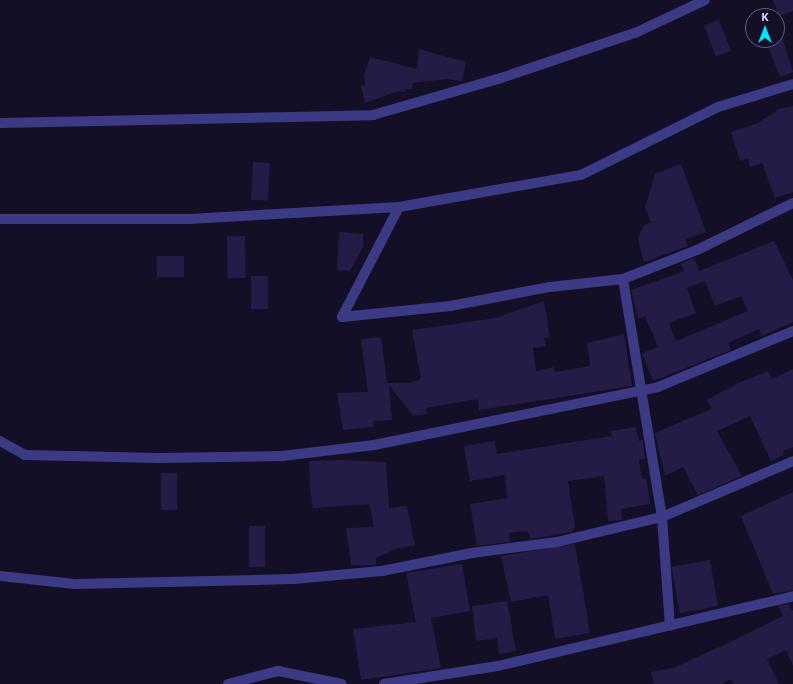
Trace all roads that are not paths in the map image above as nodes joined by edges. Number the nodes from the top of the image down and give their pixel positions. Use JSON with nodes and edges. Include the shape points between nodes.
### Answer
{"nodes":[{"id":1,"x":705,"y":0,"type":"edge"},
{"id":2,"x":793,"y":84,"type":"edge"},
{"id":3,"x":0,"y":123,"type":"edge"},
{"id":4,"x":793,"y":203,"type":"edge"},
{"id":5,"x":399,"y":207,"type":"junction"},
{"id":6,"x":0,"y":219,"type":"edge"},
{"id":7,"x":623,"y":279,"type":"junction"},
{"id":8,"x":793,"y":330,"type":"edge"},
{"id":9,"x":640,"y":389,"type":"junction"},
{"id":10,"x":0,"y":441,"type":"edge"},
{"id":11,"x":793,"y":461,"type":"edge"},
{"id":12,"x":662,"y":517,"type":"junction"},
{"id":13,"x":0,"y":576,"type":"edge"},
{"id":14,"x":793,"y":596,"type":"edge"},
{"id":15,"x":670,"y":626,"type":"junction"},
{"id":16,"x":228,"y":684,"type":"edge"},
{"id":17,"x":342,"y":684,"type":"edge"},
{"id":18,"x":384,"y":684,"type":"edge"}],
"edges":[{"from":1,"to":3,"type":"street","via":[[635,33],[501,78],[373,115]]},
{"from":2,"to":5,"type":"street","via":[[718,107],[580,174]]},
{"from":4,"to":7,"type":"street","via":[[696,250]]},
{"from":5,"to":6,"type":"street","via":[[189,219]]},
{"from":5,"to":7,"type":"street","via":[[342,317],[450,306],[550,287]]},
{"from":7,"to":9,"type":"street"},
{"from":8,"to":9,"type":"street","via":[[658,387]]},
{"from":9,"to":10,"type":"street","via":[[374,445],[282,456],[25,455]]},
{"from":9,"to":12,"type":"street"},
{"from":11,"to":12,"type":"street"},
{"from":12,"to":13,"type":"street","via":[[557,542],[472,553],[382,571],[293,579],[75,584]]},
{"from":12,"to":15,"type":"street"},
{"from":14,"to":15,"type":"street"},
{"from":15,"to":18,"type":"street","via":[[498,666]]},
{"from":16,"to":17,"type":"street","via":[[278,671]]}]}
